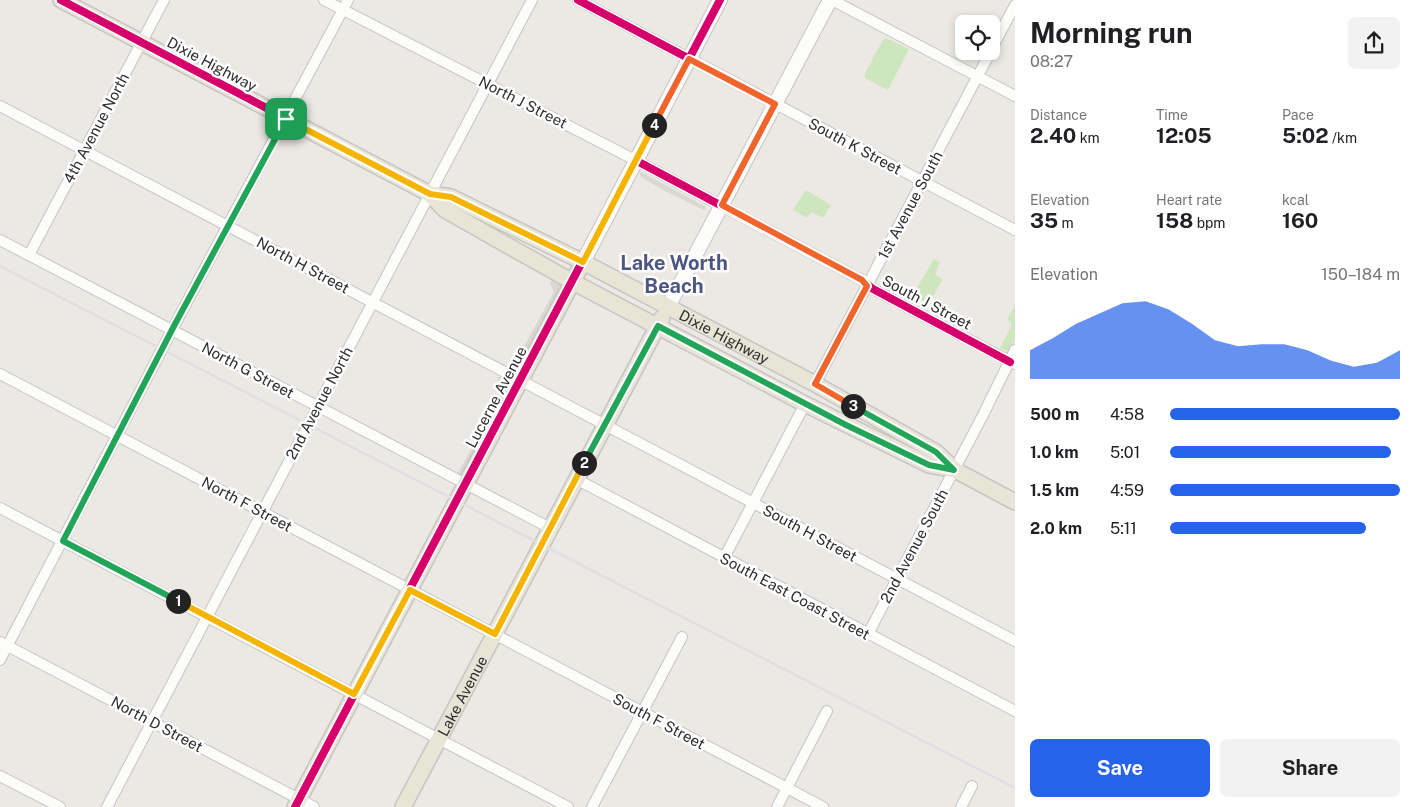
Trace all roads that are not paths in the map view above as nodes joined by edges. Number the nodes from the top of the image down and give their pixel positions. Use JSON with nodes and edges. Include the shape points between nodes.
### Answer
{"nodes":[{"id":1,"x":61,"y":0,"type":"edge"},
{"id":2,"x":164,"y":0,"type":"edge"},
{"id":3,"x":324,"y":0,"type":"edge"},
{"id":4,"x":348,"y":0,"type":"edge"},
{"id":5,"x":532,"y":0,"type":"edge"},
{"id":6,"x":578,"y":0,"type":"edge"},
{"id":7,"x":720,"y":0,"type":"edge"},
{"id":8,"x":831,"y":0,"type":"edge"},
{"id":9,"x":1015,"y":5,"type":"edge"},
{"id":10,"x":342,"y":10,"type":"junction"},
{"id":11,"x":1000,"y":34,"type":"edge"},
{"id":12,"x":142,"y":42,"type":"junction"},
{"id":13,"x":689,"y":59,"type":"junction"},
{"id":14,"x":986,"y":60,"type":"edge"},
{"id":15,"x":977,"y":76,"type":"junction"},
{"id":16,"x":488,"y":84,"type":"junction"},
{"id":17,"x":1015,"y":96,"type":"edge"},
{"id":18,"x":775,"y":104,"type":"junction"},
{"id":19,"x":0,"y":106,"type":"edge"},
{"id":20,"x":286,"y":119,"type":"junction"},
{"id":21,"x":84,"y":150,"type":"junction"},
{"id":22,"x":635,"y":160,"type":"junction"},
{"id":23,"x":922,"y":181,"type":"junction"},
{"id":24,"x":430,"y":194,"type":"junction"},
{"id":25,"x":722,"y":205,"type":"junction"},
{"id":26,"x":228,"y":226,"type":"junction"},
{"id":27,"x":1015,"y":230,"type":"edge"},
{"id":28,"x":0,"y":240,"type":"edge"},
{"id":29,"x":29,"y":255,"type":"junction"},
{"id":30,"x":583,"y":262,"type":"junction"},
{"id":31,"x":573,"y":282,"type":"junction"},
{"id":32,"x":867,"y":286,"type":"junction"},
{"id":33,"x":373,"y":302,"type":"junction"},
{"id":34,"x":668,"y":307,"type":"junction"},
{"id":35,"x":658,"y":326,"type":"junction"},
{"id":36,"x":172,"y":330,"type":"junction"},
{"id":37,"x":1015,"y":350,"type":"edge"},
{"id":38,"x":1012,"y":363,"type":"edge"},
{"id":39,"x":0,"y":374,"type":"edge"},
{"id":40,"x":520,"y":380,"type":"junction"},
{"id":41,"x":815,"y":384,"type":"junction"},
{"id":42,"x":805,"y":404,"type":"junction"},
{"id":43,"x":317,"y":406,"type":"junction"},
{"id":44,"x":605,"y":425,"type":"junction"},
{"id":45,"x":117,"y":436,"type":"junction"},
{"id":46,"x":954,"y":470,"type":"junction"},
{"id":47,"x":576,"y":479,"type":"junction"},
{"id":48,"x":465,"y":485,"type":"junction"},
{"id":49,"x":753,"y":502,"type":"junction"},
{"id":50,"x":1015,"y":502,"type":"edge"},
{"id":51,"x":0,"y":508,"type":"edge"},
{"id":52,"x":262,"y":512,"type":"junction"},
{"id":53,"x":550,"y":528,"type":"junction"},
{"id":54,"x":63,"y":541,"type":"junction"},
{"id":55,"x":724,"y":558,"type":"junction"},
{"id":56,"x":897,"y":578,"type":"junction"},
{"id":57,"x":410,"y":590,"type":"junction"},
{"id":58,"x":207,"y":617,"type":"junction"},
{"id":59,"x":495,"y":634,"type":"junction"},
{"id":60,"x":868,"y":634,"type":"junction"},
{"id":61,"x":682,"y":637,"type":"dead end"},
{"id":62,"x":1015,"y":640,"type":"edge"},
{"id":63,"x":4,"y":644,"type":"edge"},
{"id":64,"x":0,"y":660,"type":"edge"},
{"id":65,"x":354,"y":694,"type":"junction"},
{"id":66,"x":1013,"y":706,"type":"edge"},
{"id":67,"x":827,"y":711,"type":"dead end"},
{"id":68,"x":642,"y":712,"type":"junction"},
{"id":69,"x":152,"y":722,"type":"junction"},
{"id":70,"x":440,"y":739,"type":"junction"},
{"id":71,"x":0,"y":776,"type":"edge"},
{"id":72,"x":972,"y":786,"type":"dead end"},
{"id":73,"x":786,"y":788,"type":"junction"},
{"id":74,"x":297,"y":803,"type":"edge"},
{"id":75,"x":60,"y":807,"type":"edge"},
{"id":76,"x":107,"y":807,"type":"edge"},
{"id":77,"x":314,"y":807,"type":"edge"},
{"id":78,"x":404,"y":807,"type":"edge"},
{"id":79,"x":568,"y":807,"type":"edge"},
{"id":80,"x":592,"y":807,"type":"edge"},
{"id":81,"x":776,"y":807,"type":"edge"},
{"id":82,"x":823,"y":807,"type":"edge"},
{"id":83,"x":961,"y":807,"type":"edge"}],
"edges":[{"from":1,"to":12,"type":"main road","name":"Dixie Highway"},
{"from":2,"to":12,"type":"street","name":"4th Avenue North"},
{"from":3,"to":10,"type":"street","name":"North J Street"},
{"from":4,"to":10,"type":"street"},
{"from":5,"to":16,"type":"street","name":"2nd Avenue North"},
{"from":6,"to":13,"type":"street","name":"South K Street"},
{"from":7,"to":13,"type":"main road","name":"Lucerne Avenue"},
{"from":8,"to":15,"type":"street"},
{"from":8,"to":18,"type":"main road","name":"Lake Avenue"},
{"from":9,"to":11,"type":"street","name":"1st Avenue South"},
{"from":10,"to":16,"type":"street","name":"North J Street"},
{"from":10,"to":20,"type":"street"},
{"from":12,"to":20,"type":"main road","name":"Dixie Highway"},
{"from":12,"to":21,"type":"street","name":"4th Avenue North"},
{"from":13,"to":18,"type":"street","name":"South K Street"},
{"from":13,"to":22,"type":"main road","name":"Lucerne Avenue"},
{"from":14,"to":15,"type":"street","name":"1st Avenue South"},
{"from":15,"to":17,"type":"street"},
{"from":15,"to":23,"type":"street","name":"1st Avenue South"},
{"from":16,"to":22,"type":"street","name":"North J Street"},
{"from":16,"to":24,"type":"street","name":"2nd Avenue North"},
{"from":18,"to":23,"type":"street","name":"South K Street"},
{"from":18,"to":25,"type":"main road","name":"Lake Avenue"},
{"from":19,"to":21,"type":"street","name":"North H Street"},
{"from":20,"to":24,"type":"main road","name":"Dixie Highway"},
{"from":20,"to":26,"type":"street"},
{"from":21,"to":26,"type":"street","name":"North H Street"},
{"from":21,"to":29,"type":"street","name":"4th Avenue North"},
{"from":22,"to":25,"type":"street","name":"North J Street"},
{"from":22,"to":30,"type":"main road","name":"Lucerne Avenue"},
{"from":23,"to":27,"type":"street","name":"South K Street"},
{"from":23,"to":32,"type":"street","name":"1st Avenue South"},
{"from":24,"to":30,"type":"main road","name":"Dixie Highway","via":[[451,197]]},
{"from":24,"to":31,"type":"main road","name":"Dixie Highway","via":[[445,210]]},
{"from":24,"to":33,"type":"street","name":"2nd Avenue North"},
{"from":25,"to":32,"type":"street","name":"South J Street","via":[[862,280]]},
{"from":25,"to":34,"type":"main road","name":"Lake Avenue"},
{"from":26,"to":33,"type":"street","name":"North H Street"},
{"from":26,"to":36,"type":"street"},
{"from":28,"to":29,"type":"street","name":"North G Street"},
{"from":29,"to":36,"type":"street","name":"North G Street"},
{"from":30,"to":31,"type":"main road","name":"Lucerne Avenue"},
{"from":30,"to":34,"type":"main road","name":"Dixie Highway"},
{"from":31,"to":35,"type":"main road","name":"Dixie Highway"},
{"from":31,"to":40,"type":"main road","name":"Lucerne Avenue"},
{"from":32,"to":38,"type":"street","name":"South J Street"},
{"from":32,"to":41,"type":"street","name":"1st Avenue South"},
{"from":33,"to":40,"type":"street","name":"North H Street"},
{"from":33,"to":43,"type":"street","name":"2nd Avenue North"},
{"from":34,"to":35,"type":"main road","name":"Lake Avenue"},
{"from":34,"to":41,"type":"main road","name":"Dixie Highway"},
{"from":35,"to":42,"type":"main road","name":"Dixie Highway"},
{"from":35,"to":44,"type":"main road","name":"Lake Avenue"},
{"from":36,"to":43,"type":"street","name":"North G Street"},
{"from":36,"to":45,"type":"street"},
{"from":37,"to":38,"type":"street","name":"2nd Avenue South"},
{"from":38,"to":46,"type":"street","name":"2nd Avenue South"},
{"from":39,"to":45,"type":"street","name":"North F Street"},
{"from":40,"to":44,"type":"street","name":"North H Street"},
{"from":40,"to":48,"type":"main road","name":"Lucerne Avenue"},
{"from":41,"to":46,"type":"main road","name":"Dixie Highway","via":[[936,452]]},
{"from":42,"to":46,"type":"main road","name":"Dixie Highway","via":[[929,465]]},
{"from":42,"to":49,"type":"street"},
{"from":43,"to":48,"type":"street","name":"North G Street"},
{"from":43,"to":52,"type":"street","name":"2nd Avenue North"},
{"from":44,"to":47,"type":"main road","name":"Lake Avenue"},
{"from":44,"to":49,"type":"street","name":"South H Street"},
{"from":45,"to":52,"type":"street","name":"North F Street"},
{"from":45,"to":54,"type":"street"},
{"from":46,"to":50,"type":"main road","name":"Dixie Highway"},
{"from":46,"to":56,"type":"street","name":"2nd Avenue South"},
{"from":47,"to":53,"type":"main road","name":"Lake Avenue"},
{"from":47,"to":55,"type":"street","name":"South East Coast Street"},
{"from":48,"to":53,"type":"street","name":"North G Street"},
{"from":48,"to":57,"type":"main road","name":"Lucerne Avenue"},
{"from":49,"to":55,"type":"street"},
{"from":49,"to":56,"type":"street","name":"South H Street"},
{"from":51,"to":54,"type":"street"},
{"from":52,"to":57,"type":"street","name":"North F Street"},
{"from":52,"to":58,"type":"street","name":"2nd Avenue North"},
{"from":53,"to":59,"type":"main road","name":"Lake Avenue"},
{"from":54,"to":58,"type":"street"},
{"from":54,"to":63,"type":"street"},
{"from":55,"to":60,"type":"street","name":"South East Coast Street"},
{"from":56,"to":60,"type":"street","name":"2nd Avenue South"},
{"from":56,"to":62,"type":"street","name":"South H Street"},
{"from":57,"to":59,"type":"street","name":"North F Street"},
{"from":57,"to":65,"type":"main road","name":"Lucerne Avenue"},
{"from":58,"to":65,"type":"street"},
{"from":58,"to":69,"type":"street","name":"2nd Avenue North"},
{"from":59,"to":68,"type":"street","name":"South F Street"},
{"from":59,"to":70,"type":"main road","name":"Lake Avenue"},
{"from":60,"to":66,"type":"street","name":"South East Coast Street"},
{"from":61,"to":68,"type":"street"},
{"from":63,"to":64,"type":"street"},
{"from":63,"to":69,"type":"street","name":"North D Street"},
{"from":65,"to":70,"type":"street"},
{"from":65,"to":74,"type":"main road","name":"Lucerne Avenue"},
{"from":67,"to":73,"type":"street"},
{"from":68,"to":73,"type":"street","name":"South F Street"},
{"from":68,"to":80,"type":"street"},
{"from":69,"to":74,"type":"street","name":"North D Street"},
{"from":69,"to":76,"type":"street","name":"2nd Avenue North"},
{"from":70,"to":78,"type":"main road","name":"Lake Avenue"},
{"from":70,"to":79,"type":"street"},
{"from":71,"to":75,"type":"street"},
{"from":72,"to":83,"type":"street"},
{"from":73,"to":81,"type":"street"},
{"from":73,"to":82,"type":"street","name":"South F Street"},
{"from":74,"to":77,"type":"street","name":"North D Street"}]}
